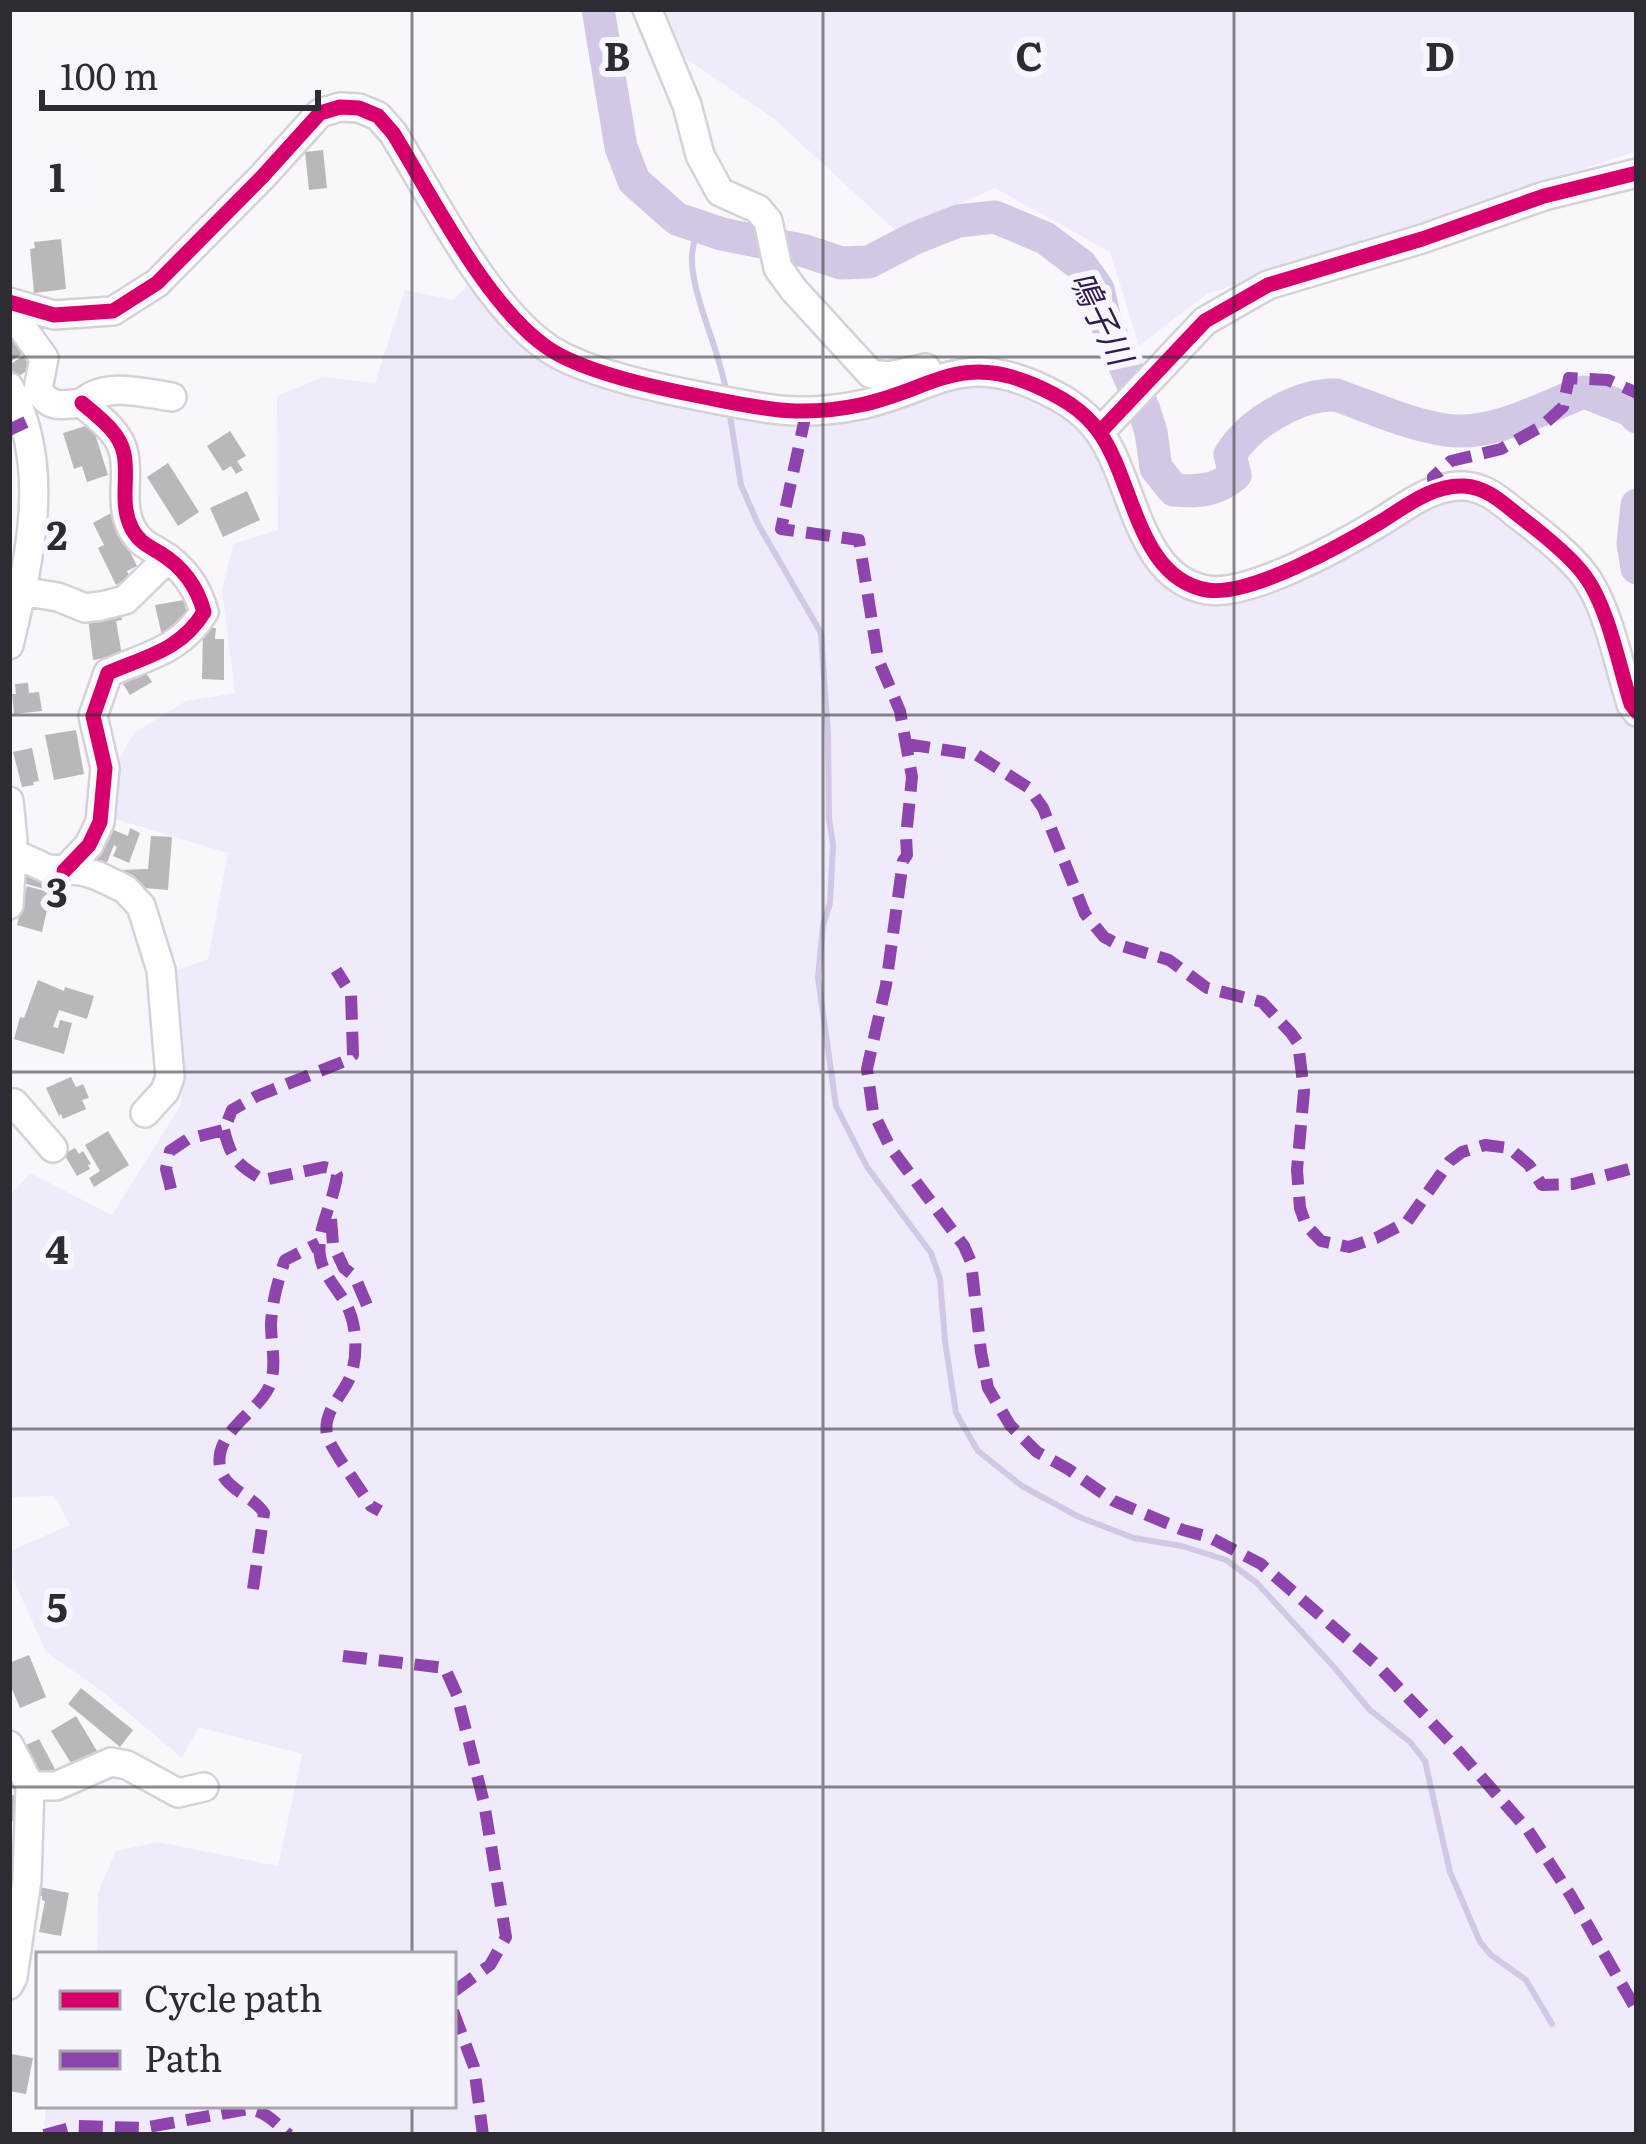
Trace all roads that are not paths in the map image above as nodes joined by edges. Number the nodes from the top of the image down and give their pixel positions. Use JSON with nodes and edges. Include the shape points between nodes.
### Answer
{"nodes":[{"id":1,"x":647,"y":9,"type":"edge"},
{"id":2,"x":1637,"y":173,"type":"edge"},
{"id":3,"x":9,"y":303,"type":"edge"},
{"id":4,"x":956,"y":372,"type":"junction"},
{"id":5,"x":9,"y":387,"type":"edge"},
{"id":6,"x":172,"y":397,"type":"dead end"},
{"id":7,"x":82,"y":403,"type":"junction"},
{"id":8,"x":1100,"y":432,"type":"junction"},
{"id":9,"x":168,"y":559,"type":"junction"},
{"id":10,"x":21,"y":591,"type":"junction"},
{"id":11,"x":9,"y":645,"type":"edge"},
{"id":12,"x":1637,"y":712,"type":"edge"},
{"id":13,"x":9,"y":801,"type":"edge"},
{"id":14,"x":13,"y":853,"type":"junction"},
{"id":15,"x":64,"y":872,"type":"junction"},
{"id":16,"x":9,"y":904,"type":"edge"},
{"id":17,"x":9,"y":1109,"type":"edge"},
{"id":18,"x":145,"y":1114,"type":"dead end"},
{"id":19,"x":53,"y":1148,"type":"dead end"},
{"id":20,"x":9,"y":1745,"type":"edge"},
{"id":21,"x":30,"y":1786,"type":"junction"},
{"id":22,"x":204,"y":1787,"type":"dead end"},
{"id":23,"x":9,"y":1985,"type":"edge"}],
"edges":[{"from":1,"to":4,"type":"street","via":[[700,155],[720,192],[767,221],[778,268],[794,290],[871,374],[947,364]]},
{"from":2,"to":8,"type":"street","via":[[1268,285],[1205,321]]},
{"from":3,"to":4,"type":"street","via":[[54,315],[113,311],[158,283],[320,112],[359,108],[393,133],[511,316],[547,348],[593,369],[795,413],[872,403]]},
{"from":3,"to":7,"type":"street","via":[[44,358],[43,399]]},
{"from":4,"to":8,"type":"street","via":[[1030,383],[1069,401]]},
{"from":5,"to":10,"type":"street","via":[[30,438],[34,476]]},
{"from":6,"to":7,"type":"street","via":[[114,390]]},
{"from":7,"to":9,"type":"street","via":[[124,452],[130,525],[143,545]]},
{"from":8,"to":12,"type":"street","via":[[1147,543],[1166,567],[1208,590],[1240,590],[1273,577],[1441,488],[1490,493],[1584,574]]},
{"from":9,"to":10,"type":"street","via":[[125,600],[101,606]]},
{"from":9,"to":15,"type":"street","via":[[199,593],[204,612],[171,646],[108,674],[93,716],[105,768],[100,822]]},
{"from":10,"to":11,"type":"street"},
{"from":13,"to":14,"type":"street"},
{"from":14,"to":15,"type":"street"},
{"from":14,"to":16,"type":"street"},
{"from":15,"to":18,"type":"street","via":[[125,889],[148,924],[170,1076]]},
{"from":17,"to":19,"type":"street","via":[[14,1103]]},
{"from":20,"to":21,"type":"street"},
{"from":21,"to":22,"type":"street","via":[[56,1786],[111,1762],[178,1793]]},
{"from":21,"to":23,"type":"street","via":[[28,1880]]}]}
